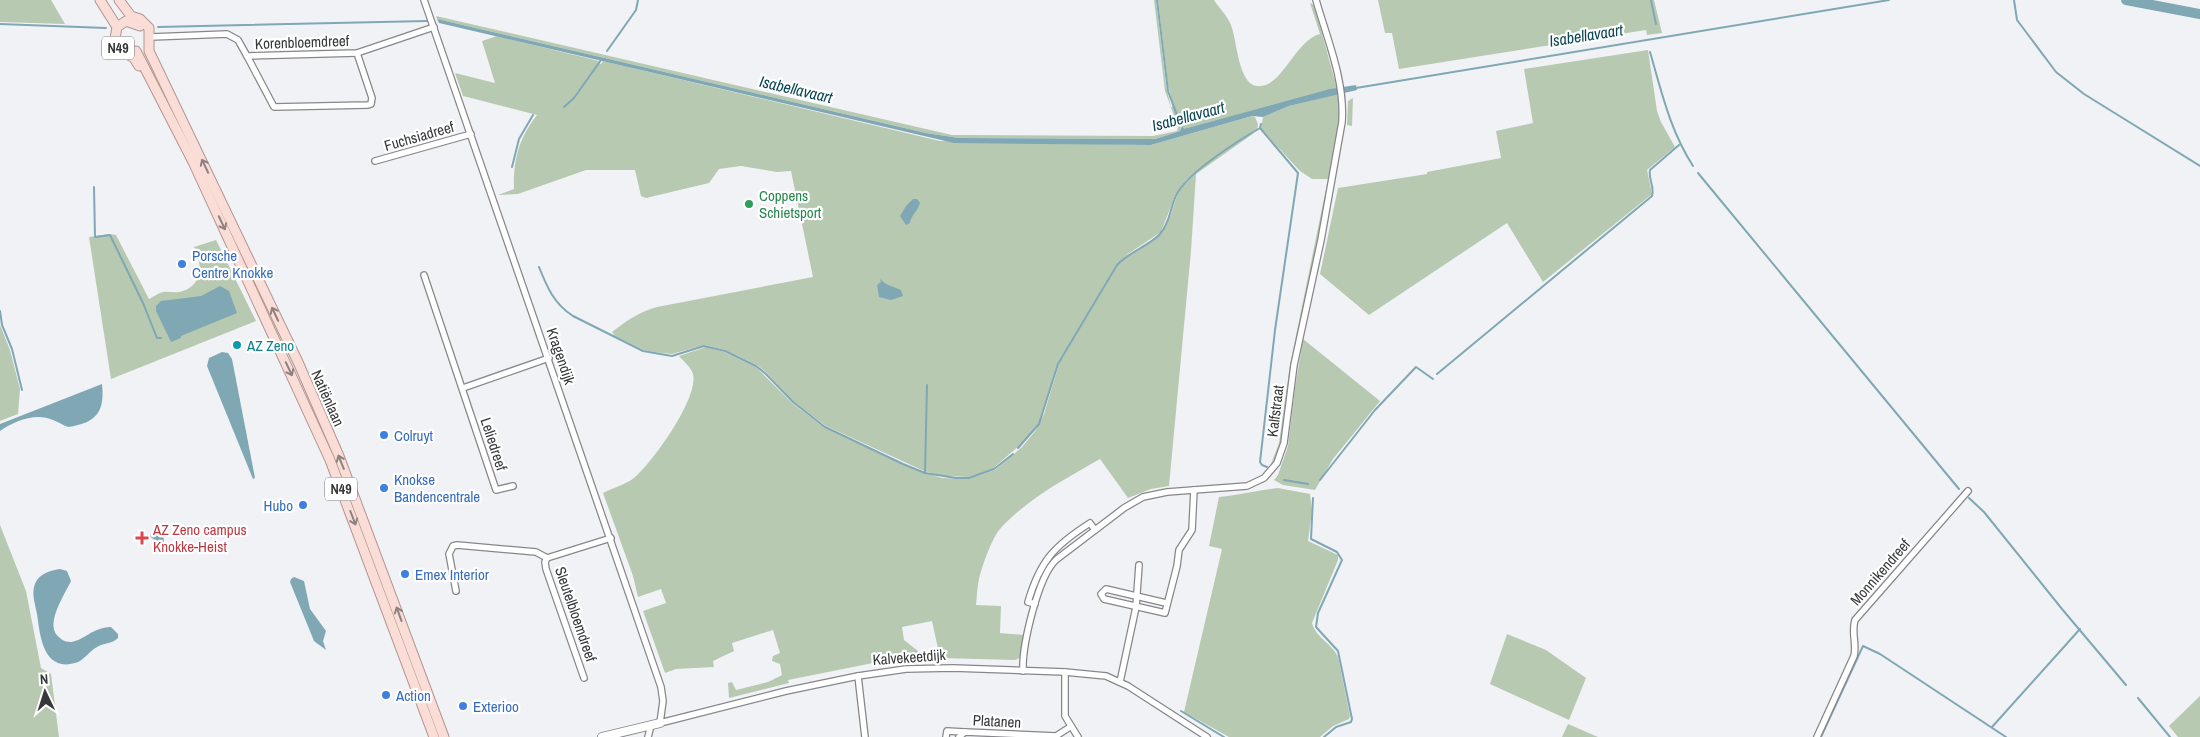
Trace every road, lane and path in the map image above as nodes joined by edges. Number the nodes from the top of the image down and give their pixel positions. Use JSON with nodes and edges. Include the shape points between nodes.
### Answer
{"nodes":[{"id":1,"x":100,"y":0,"type":"edge"},
{"id":2,"x":106,"y":0,"type":"edge"},
{"id":3,"x":113,"y":0,"type":"edge"},
{"id":4,"x":119,"y":0,"type":"edge"},
{"id":5,"x":424,"y":0,"type":"edge"},
{"id":6,"x":1316,"y":0,"type":"edge"},
{"id":7,"x":121,"y":25,"type":"junction"},
{"id":8,"x":434,"y":27,"type":"junction"},
{"id":9,"x":151,"y":38,"type":"junction"},
{"id":10,"x":140,"y":50,"type":"junction"},
{"id":11,"x":357,"y":53,"type":"junction"},
{"id":12,"x":247,"y":56,"type":"junction"},
{"id":13,"x":162,"y":80,"type":"junction"},
{"id":14,"x":153,"y":86,"type":"junction"},
{"id":15,"x":471,"y":134,"type":"junction"},
{"id":16,"x":375,"y":162,"type":"dead end"},
{"id":17,"x":424,"y":275,"type":"dead end"},
{"id":18,"x":549,"y":358,"type":"junction"},
{"id":19,"x":463,"y":388,"type":"junction"},
{"id":20,"x":513,"y":486,"type":"dead end"},
{"id":21,"x":1194,"y":490,"type":"junction"},
{"id":22,"x":1968,"y":491,"type":"dead end"},
{"id":23,"x":611,"y":538,"type":"junction"},
{"id":24,"x":547,"y":558,"type":"junction"},
{"id":25,"x":1139,"y":566,"type":"dead end"},
{"id":26,"x":456,"y":591,"type":"dead end"},
{"id":27,"x":1136,"y":596,"type":"junction"},
{"id":28,"x":1166,"y":603,"type":"junction"},
{"id":29,"x":1136,"y":607,"type":"junction"},
{"id":30,"x":1022,"y":671,"type":"junction"},
{"id":31,"x":1065,"y":672,"type":"junction"},
{"id":32,"x":858,"y":676,"type":"junction"},
{"id":33,"x":584,"y":678,"type":"dead end"},
{"id":34,"x":1120,"y":682,"type":"junction"},
{"id":35,"x":660,"y":723,"type":"junction"},
{"id":36,"x":651,"y":725,"type":"junction"},
{"id":37,"x":1070,"y":727,"type":"junction"},
{"id":38,"x":965,"y":732,"type":"junction"},
{"id":39,"x":1028,"y":736,"type":"edge"},
{"id":40,"x":434,"y":737,"type":"edge"},
{"id":41,"x":444,"y":737,"type":"edge"},
{"id":42,"x":602,"y":737,"type":"edge"},
{"id":43,"x":648,"y":737,"type":"edge"},
{"id":44,"x":865,"y":737,"type":"edge"},
{"id":45,"x":946,"y":737,"type":"edge"},
{"id":46,"x":960,"y":737,"type":"edge"},
{"id":47,"x":1078,"y":737,"type":"edge"},
{"id":48,"x":1207,"y":737,"type":"edge"},
{"id":49,"x":1817,"y":737,"type":"edge"}],
"edges":[{"from":1,"to":7,"type":"main road","name":"Natiënlaan","number":"N49"},
{"from":2,"to":7,"type":"main road","name":"Natiënlaan","number":"N49"},
{"from":3,"to":7,"type":"main road","name":"Natiënlaan","number":"N49"},
{"from":4,"to":9,"type":"main road","name":"Natiënlaan","number":"N49","via":[[131,16],[147,25]]},
{"from":5,"to":8,"type":"street","name":"Kragendijk"},
{"from":6,"to":21,"type":"street","name":"Kalfstraat","via":[[1340,84],[1342,122],[1294,364],[1284,444],[1268,475],[1253,484]]},
{"from":7,"to":10,"type":"main road","name":"Natiënlaan","number":"N49","via":[[122,45],[129,50]]},
{"from":7,"to":10,"type":"main road","name":"Natiënlaan","number":"N49","via":[[134,22],[143,28],[145,39]]},
{"from":7,"to":14,"type":"main road","name":"Natiënlaan","number":"N49","via":[[115,39],[117,48],[134,58]]},
{"from":8,"to":11,"type":"street","name":"Korenbloemdreef"},
{"from":8,"to":15,"type":"street","name":"Kragendijk"},
{"from":9,"to":12,"type":"street","name":"Korenbloemdreef","via":[[227,34],[238,40]]},
{"from":9,"to":13,"type":"main road","name":"Natiënlaan","number":"N49","via":[[149,51]]},
{"from":10,"to":13,"type":"main road","name":"Natiënlaan","number":"N49"},
{"from":10,"to":14,"type":"main road","name":"Natiënlaan","number":"N49"},
{"from":11,"to":12,"type":"street","name":"Korenbloemdreef"},
{"from":11,"to":12,"type":"street","name":"Korenbloemdreef","via":[[372,98],[368,105],[274,107]]},
{"from":41,"to":13,"type":"main road","name":"Natiënlaan","number":"N49","one_way":true,"via":[[340,456],[197,148]]},
{"from":14,"to":40,"type":"main road","name":"Natiënlaan","number":"N49","one_way":true,"via":[[194,164],[330,460]]},
{"from":15,"to":16,"type":"street","name":"Fuchsiadreef"},
{"from":15,"to":18,"type":"street","name":"Kragendijk"},
{"from":17,"to":19,"type":"street","name":"Leliedreef"},
{"from":18,"to":19,"type":"street"},
{"from":18,"to":23,"type":"street","name":"Kragendijk"},
{"from":19,"to":20,"type":"street","name":"Leliedreef","via":[[496,490]]},
{"from":21,"to":28,"type":"street","via":[[1192,530],[1179,550]]},
{"from":21,"to":30,"type":"street","name":"Kalfstraat","via":[[1143,497],[1095,530],[1090,523],[1045,559],[1028,602],[1035,604]]},
{"from":22,"to":49,"type":"street","name":"Monnikendreef","via":[[1854,620],[1854,656]]},
{"from":23,"to":24,"type":"street","name":"Sleutelbloemdreef"},
{"from":23,"to":35,"type":"street","name":"Kragendijk","via":[[661,687]]},
{"from":24,"to":26,"type":"street","name":"Sleutelbloemdreef","via":[[536,552],[453,546],[449,554]]},
{"from":24,"to":33,"type":"street","name":"Sleutelbloemdreef","via":[[546,569]]},
{"from":25,"to":27,"type":"street"},
{"from":27,"to":28,"type":"street"},
{"from":27,"to":29,"type":"street"},
{"from":27,"to":29,"type":"street","via":[[1106,589],[1101,594],[1104,599]]},
{"from":28,"to":29,"type":"street","via":[[1165,613]]},
{"from":29,"to":34,"type":"street"},
{"from":30,"to":31,"type":"street","name":"Kalvekeetdijk"},
{"from":30,"to":32,"type":"street","name":"Kalvekeetdijk","via":[[928,668]]},
{"from":31,"to":34,"type":"street","name":"Kalvekeetdijk","via":[[1099,674]]},
{"from":31,"to":37,"type":"street","via":[[1065,716]]},
{"from":32,"to":35,"type":"street","name":"Kalvekeetdijk"},
{"from":32,"to":44,"type":"street"},
{"from":34,"to":48,"type":"street","name":"Kalvekeetdijk"},
{"from":35,"to":36,"type":"street","name":"Kalvekeetdijk"},
{"from":36,"to":42,"type":"street","name":"Kalvekeetdijk"},
{"from":36,"to":43,"type":"street"},
{"from":37,"to":39,"type":"street","name":"Platanen","via":[[1056,736]]},
{"from":37,"to":47,"type":"street"},
{"from":38,"to":39,"type":"street","name":"Platanen"},
{"from":38,"to":45,"type":"street","name":"Platanen","via":[[947,730]]},
{"from":38,"to":46,"type":"street","name":"Platanen"}]}
